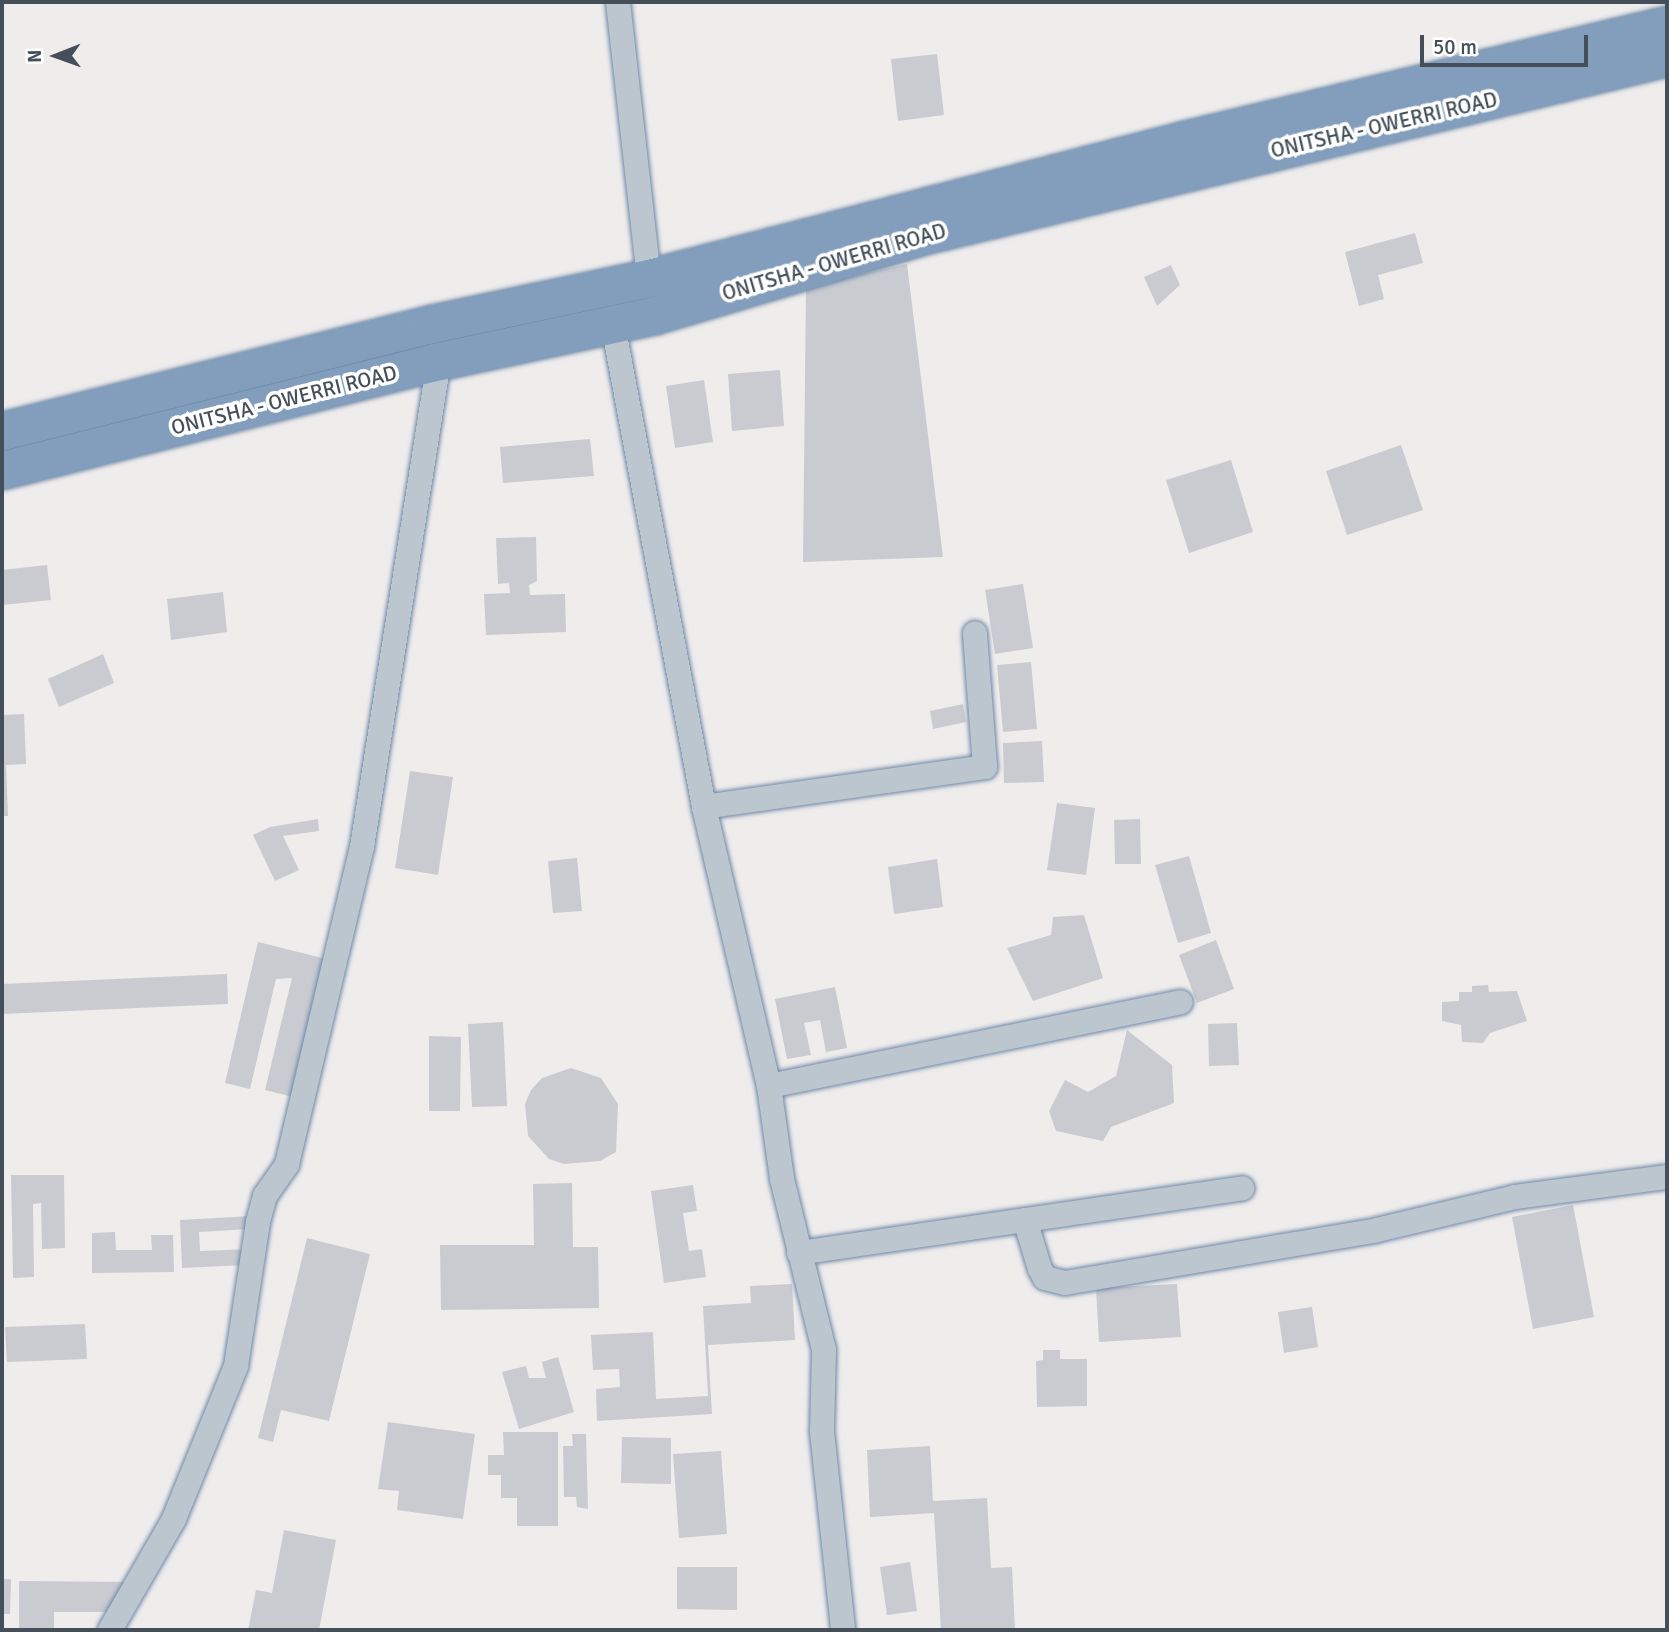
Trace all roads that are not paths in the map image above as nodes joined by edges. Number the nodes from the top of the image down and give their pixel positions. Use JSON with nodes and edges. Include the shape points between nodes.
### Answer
{"nodes":[{"id":1,"x":618,"y":2,"type":"edge"},
{"id":2,"x":1667,"y":25,"type":"edge"},
{"id":3,"x":1667,"y":57,"type":"edge"},
{"id":4,"x":649,"y":278,"type":"junction"},
{"id":5,"x":613,"y":325,"type":"junction"},
{"id":6,"x":439,"y":361,"type":"junction"},
{"id":7,"x":2,"y":431,"type":"edge"},
{"id":8,"x":2,"y":470,"type":"edge"},
{"id":9,"x":975,"y":633,"type":"dead end"},
{"id":10,"x":704,"y":807,"type":"junction"},
{"id":11,"x":1181,"y":1002,"type":"dead end"},
{"id":12,"x":769,"y":1086,"type":"junction"},
{"id":13,"x":1666,"y":1177,"type":"edge"},
{"id":14,"x":1242,"y":1188,"type":"dead end"},
{"id":15,"x":1025,"y":1220,"type":"junction"},
{"id":16,"x":799,"y":1253,"type":"junction"},
{"id":17,"x":110,"y":1630,"type":"edge"},
{"id":18,"x":844,"y":1630,"type":"edge"}],
"edges":[{"from":1,"to":4,"type":"street"},
{"from":2,"to":4,"type":"highway","name":"ONITSHA - OWERRI ROAD","via":[[1188,139]]},
{"from":3,"to":5,"type":"highway","name":"ONITSHA - OWERRI ROAD","via":[[921,236]]},
{"from":4,"to":7,"type":"highway","name":"ONITSHA - OWERRI ROAD","via":[[431,324]]},
{"from":5,"to":6,"type":"highway","name":"ONITSHA - OWERRI ROAD"},
{"from":5,"to":10,"type":"street"},
{"from":6,"to":8,"type":"highway","name":"ONITSHA - OWERRI ROAD"},
{"from":6,"to":17,"type":"street","via":[[362,847],[287,1164],[265,1196],[258,1222],[236,1366],[174,1519]]},
{"from":9,"to":10,"type":"street","via":[[985,767]]},
{"from":10,"to":12,"type":"street"},
{"from":11,"to":12,"type":"street"},
{"from":12,"to":16,"type":"street","via":[[782,1179]]},
{"from":13,"to":15,"type":"street","via":[[1515,1197],[1377,1230],[1065,1283],[1045,1278]]},
{"from":14,"to":15,"type":"street"},
{"from":15,"to":16,"type":"street"},
{"from":16,"to":18,"type":"street","via":[[824,1350],[822,1432]]}]}
